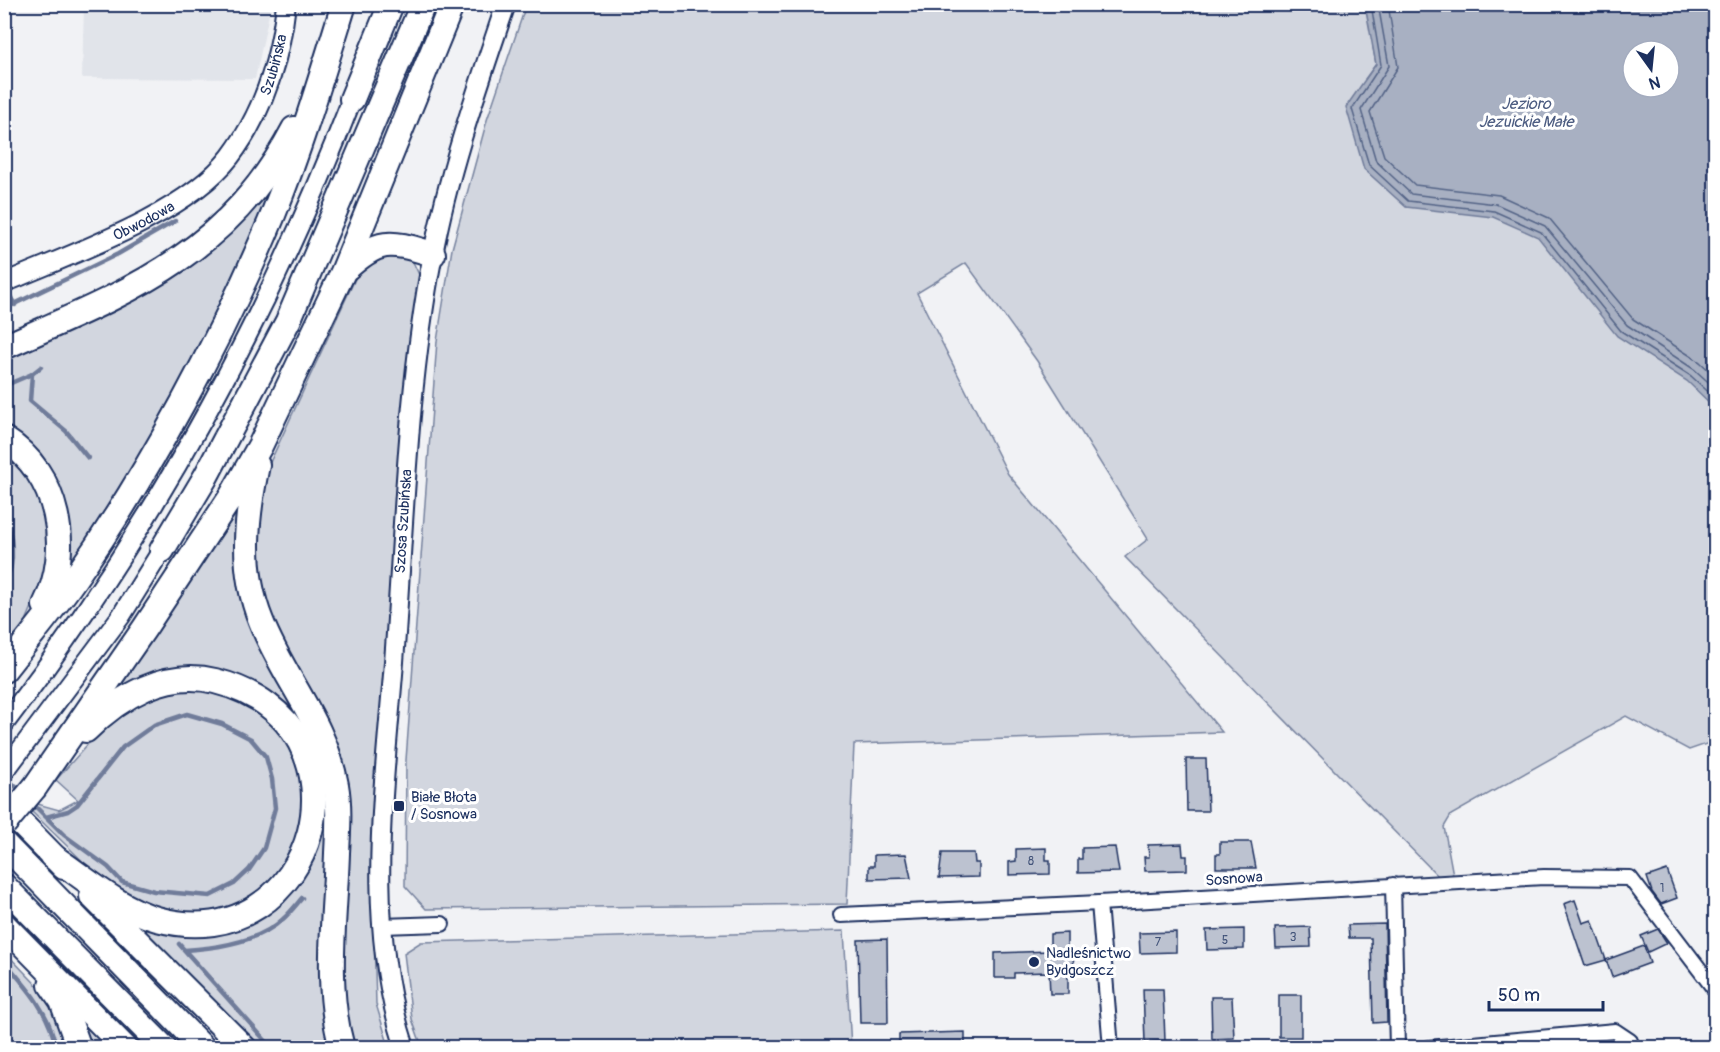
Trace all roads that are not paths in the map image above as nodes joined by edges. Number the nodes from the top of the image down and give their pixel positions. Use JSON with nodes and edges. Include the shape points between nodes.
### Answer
{"nodes":[{"id":1,"x":286,"y":4,"type":"edge"},
{"id":2,"x":344,"y":4,"type":"edge"},
{"id":3,"x":392,"y":4,"type":"edge"},
{"id":4,"x":423,"y":4,"type":"edge"},
{"id":5,"x":452,"y":4,"type":"edge"},
{"id":6,"x":506,"y":4,"type":"edge"},
{"id":7,"x":324,"y":71,"type":"junction"},
{"id":8,"x":352,"y":99,"type":"joint"},
{"id":9,"x":254,"y":121,"type":"joint"},
{"id":10,"x":433,"y":254,"type":"junction"},
{"id":11,"x":343,"y":272,"type":"junction"},
{"id":12,"x":4,"y":283,"type":"edge"},
{"id":13,"x":4,"y":347,"type":"edge"},
{"id":14,"x":4,"y":439,"type":"edge"},
{"id":15,"x":260,"y":446,"type":"junction"},
{"id":16,"x":162,"y":550,"type":"joint"},
{"id":17,"x":27,"y":641,"type":"junction"},
{"id":18,"x":4,"y":670,"type":"edge"},
{"id":19,"x":4,"y":724,"type":"edge"},
{"id":20,"x":8,"y":767,"type":"edge"},
{"id":21,"x":42,"y":778,"type":"junction"},
{"id":22,"x":4,"y":806,"type":"edge"},
{"id":23,"x":4,"y":824,"type":"edge"},
{"id":24,"x":4,"y":844,"type":"edge"},
{"id":25,"x":52,"y":856,"type":"junction"},
{"id":26,"x":1393,"y":885,"type":"junction"},
{"id":27,"x":4,"y":886,"type":"edge"},
{"id":28,"x":1099,"y":903,"type":"junction"},
{"id":29,"x":841,"y":915,"type":"dead end"},
{"id":30,"x":442,"y":924,"type":"dead end"},
{"id":31,"x":382,"y":926,"type":"junction"},
{"id":32,"x":12,"y":933,"type":"edge"},
{"id":33,"x":1716,"y":990,"type":"edge"},
{"id":34,"x":79,"y":1047,"type":"edge"},
{"id":35,"x":125,"y":1047,"type":"edge"},
{"id":36,"x":164,"y":1047,"type":"edge"},
{"id":37,"x":203,"y":1047,"type":"edge"},
{"id":38,"x":244,"y":1047,"type":"edge"},
{"id":39,"x":342,"y":1047,"type":"edge"},
{"id":40,"x":405,"y":1047,"type":"edge"},
{"id":41,"x":1111,"y":1047,"type":"edge"},
{"id":42,"x":1397,"y":1047,"type":"edge"},
{"id":43,"x":1429,"y":1047,"type":"edge"},
{"id":44,"x":1632,"y":1047,"type":"edge"}],
"edges":[{"from":1,"to":9,"type":"street","name":"Szubińska","via":[[270,82]]},
{"from":2,"to":7,"type":"highway"},
{"from":3,"to":8,"type":"highway"},
{"from":4,"to":16,"type":"highway","via":[[288,321],[206,478]]},
{"from":5,"to":11,"type":"highway"},
{"from":6,"to":10,"type":"street","name":"Szosa Szubińska","via":[[470,114]]},
{"from":7,"to":13,"type":"highway","via":[[287,142],[255,190],[214,234],[132,288]]},
{"from":7,"to":17,"type":"highway","via":[[273,216],[196,375],[112,520],[73,581]]},
{"from":8,"to":19,"type":"street","via":[[282,264],[183,456],[96,596]]},
{"from":9,"to":12,"type":"street","name":"Obwodowa","via":[[229,159],[190,193],[140,223]]},
{"from":10,"to":11,"type":"highway","via":[[382,245],[367,250]]},
{"from":10,"to":31,"type":"street","name":"Szosa Szubińska","via":[[414,404],[381,818]]},
{"from":11,"to":15,"type":"highway"},
{"from":14,"to":17,"type":"highway","via":[[29,461],[44,482],[60,535],[58,567],[50,596]]},
{"from":15,"to":21,"type":"highway","via":[[231,497]]},
{"from":15,"to":39,"type":"highway","via":[[246,526],[249,576],[260,620],[315,721],[336,787],[339,822],[333,1004]]},
{"from":16,"to":20,"type":"street","via":[[114,624]]},
{"from":17,"to":18,"type":"highway"},
{"from":21,"to":23,"type":"highway","bridge":true},
{"from":21,"to":25,"type":"highway","via":[[107,709],[140,690],[173,679],[205,679],[235,686],[261,699],[281,716],[300,743],[316,794],[306,848],[294,871],[267,898],[231,918],[208,924],[156,919],[136,911]]},
{"from":22,"to":25,"type":"highway"},
{"from":24,"to":37,"type":"highway"},
{"from":25,"to":38,"type":"highway"},
{"from":26,"to":28,"type":"street","name":"Sosnowa"},
{"from":26,"to":33,"type":"street","name":"Sosnowa","via":[[1544,877],[1630,878]]},
{"from":26,"to":42,"type":"street"},
{"from":27,"to":36,"type":"highway"},
{"from":28,"to":29,"type":"street","name":"Sosnowa"},
{"from":28,"to":41,"type":"street"},
{"from":30,"to":31,"type":"street"},
{"from":31,"to":40,"type":"street","name":"Szosa Szubińska","via":[[388,980]]},
{"from":32,"to":34,"type":"highway","via":[[62,1001]]},
{"from":32,"to":35,"type":"highway"},
{"from":43,"to":44,"type":"street","via":[[1615,1031]]}]}
